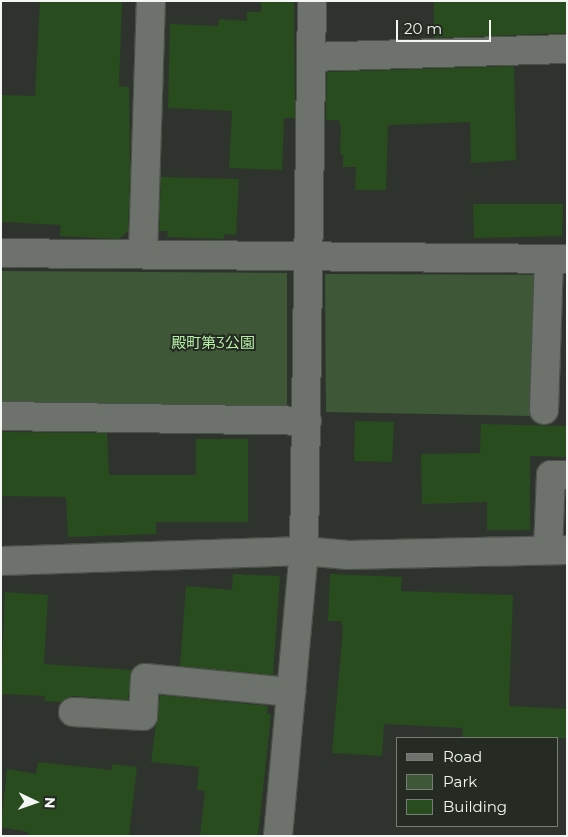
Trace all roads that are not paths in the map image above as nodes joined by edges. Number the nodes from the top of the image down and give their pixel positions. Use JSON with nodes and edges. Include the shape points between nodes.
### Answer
{"nodes":[{"id":1,"x":152,"y":1,"type":"edge"},
{"id":2,"x":312,"y":1,"type":"edge"},
{"id":3,"x":567,"y":49,"type":"edge"},
{"id":4,"x":311,"y":57,"type":"junction"},
{"id":5,"x":1,"y":252,"type":"edge"},
{"id":6,"x":143,"y":253,"type":"junction"},
{"id":7,"x":311,"y":257,"type":"junction"},
{"id":8,"x":558,"y":259,"type":"edge"},
{"id":9,"x":544,"y":410,"type":"dead end"},
{"id":10,"x":1,"y":416,"type":"edge"},
{"id":11,"x":306,"y":421,"type":"junction"},
{"id":12,"x":567,"y":475,"type":"edge"},
{"id":13,"x":557,"y":550,"type":"edge"},
{"id":14,"x":304,"y":551,"type":"junction"},
{"id":15,"x":1,"y":561,"type":"edge"},
{"id":16,"x":291,"y":692,"type":"junction"},
{"id":17,"x":73,"y":712,"type":"dead end"},
{"id":18,"x":278,"y":836,"type":"edge"}],
"edges":[{"from":1,"to":6,"type":"street"},
{"from":2,"to":4,"type":"street"},
{"from":3,"to":4,"type":"street"},
{"from":4,"to":7,"type":"street"},
{"from":5,"to":6,"type":"street"},
{"from":6,"to":7,"type":"street"},
{"from":7,"to":8,"type":"street"},
{"from":7,"to":11,"type":"street"},
{"from":8,"to":9,"type":"street"},
{"from":10,"to":11,"type":"street"},
{"from":11,"to":14,"type":"street"},
{"from":12,"to":13,"type":"street","via":[[550,475]]},
{"from":13,"to":14,"type":"street","via":[[348,554]]},
{"from":14,"to":15,"type":"street"},
{"from":14,"to":16,"type":"street"},
{"from":16,"to":17,"type":"street","via":[[145,678],[143,716]]},
{"from":16,"to":18,"type":"street"}]}
